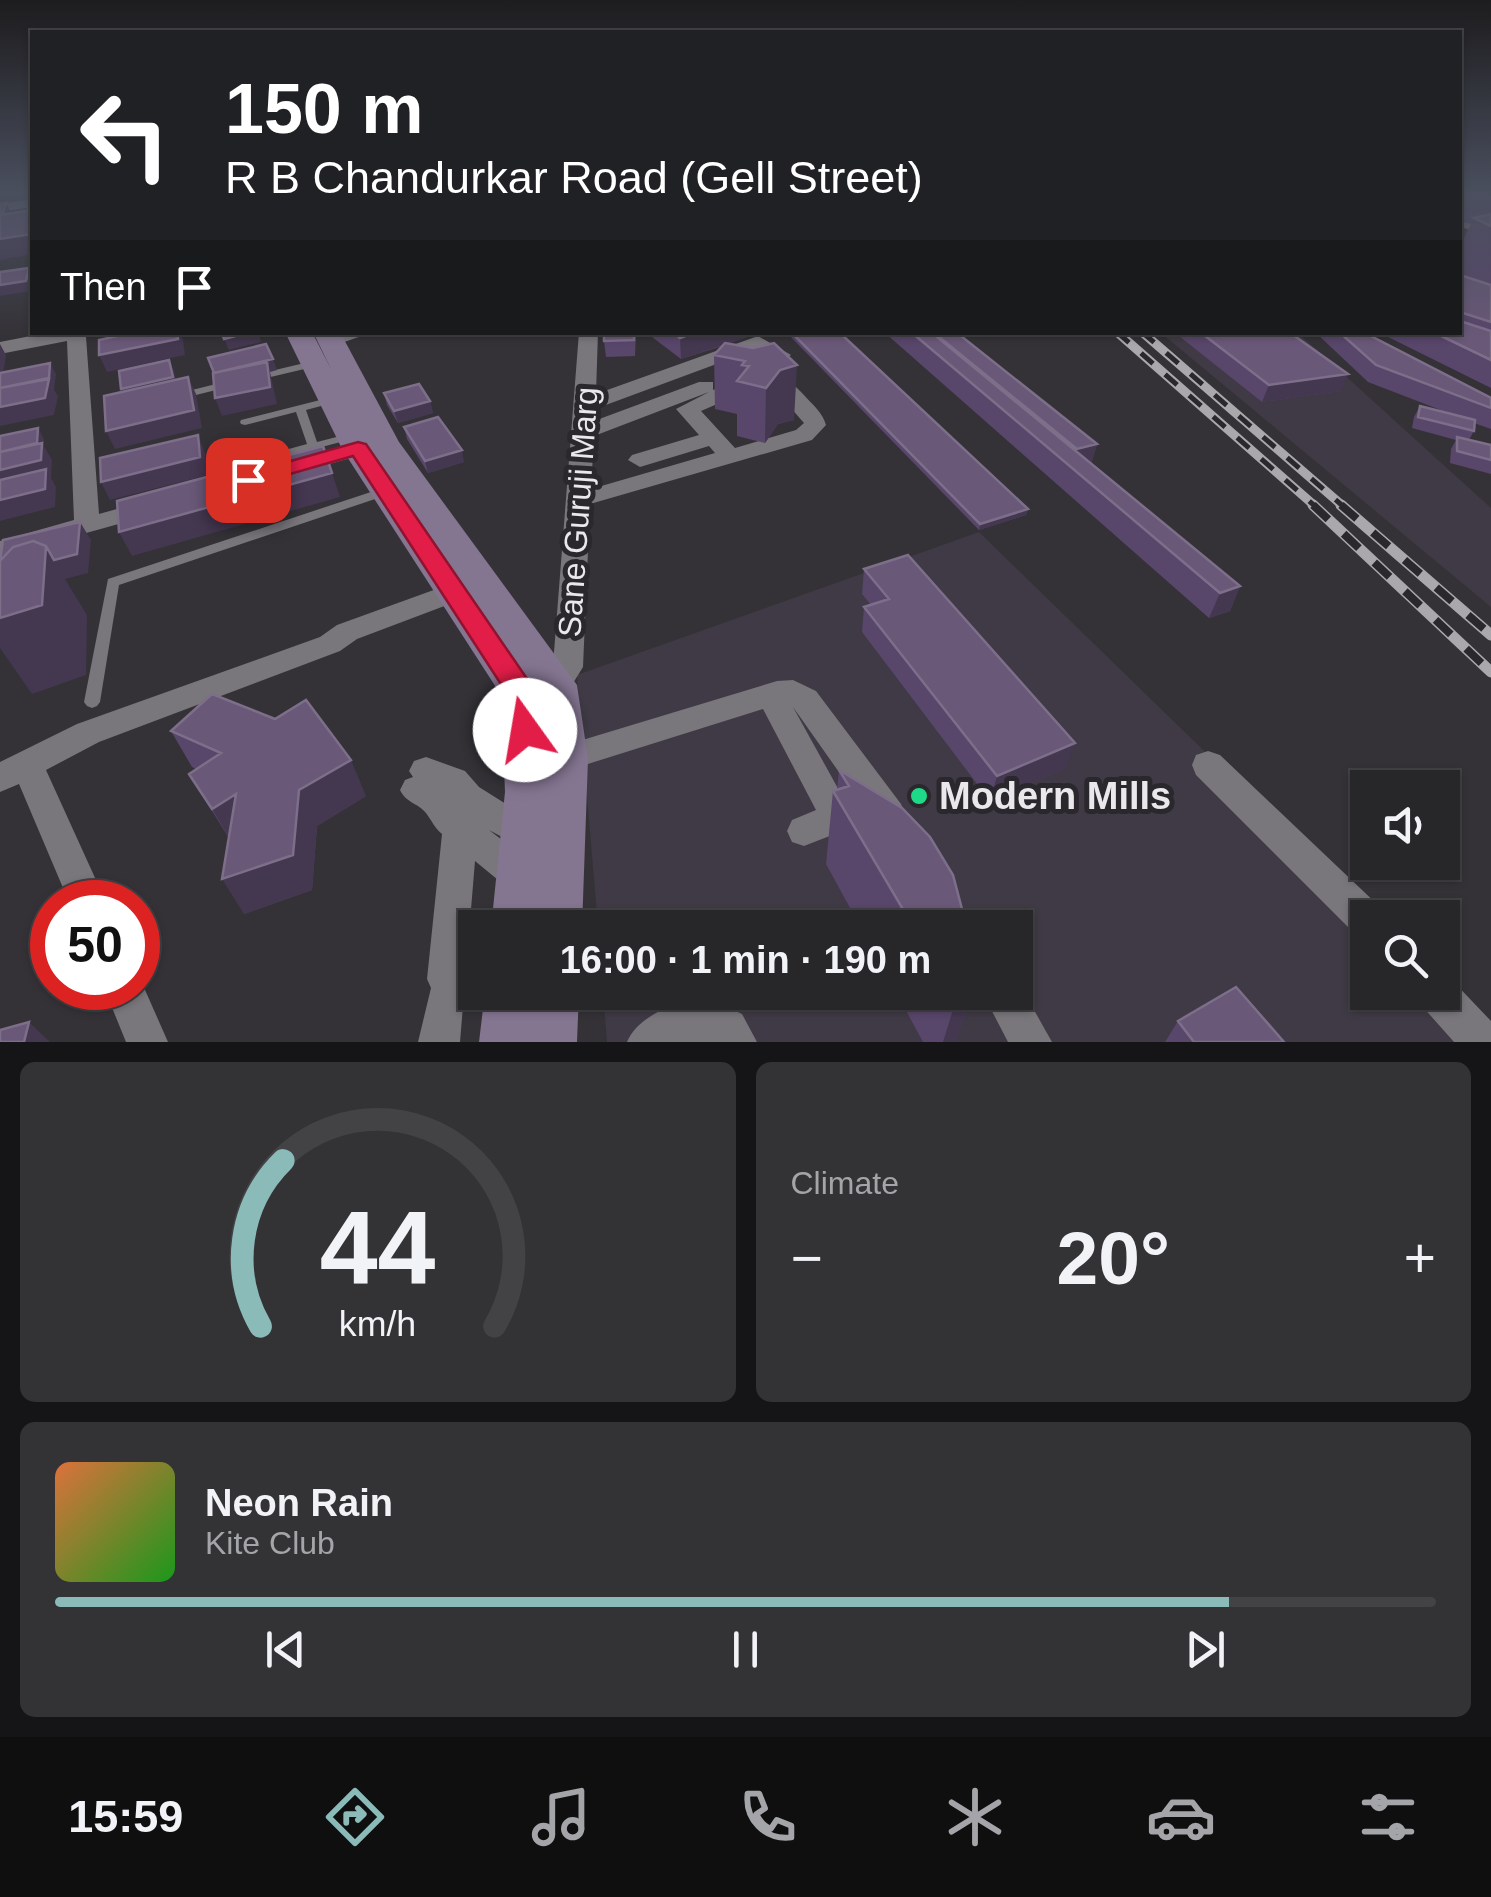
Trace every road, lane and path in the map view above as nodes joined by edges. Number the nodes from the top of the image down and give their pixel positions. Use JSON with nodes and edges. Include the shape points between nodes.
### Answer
{"nodes":[{"id":1,"x":68,"y":335,"type":"edge"},
{"id":2,"x":79,"y":335,"type":"edge"},
{"id":3,"x":590,"y":335,"type":"edge"},
{"id":4,"x":326,"y":340,"type":"edge"},
{"id":5,"x":0,"y":348,"type":"edge"},
{"id":6,"x":176,"y":397,"type":"edge"},
{"id":7,"x":316,"y":404,"type":"junction"},
{"id":8,"x":585,"y":405,"type":"junction"},
{"id":9,"x":245,"y":422,"type":"dead end"},
{"id":10,"x":584,"y":432,"type":"junction"},
{"id":11,"x":712,"y":438,"type":"junction"},
{"id":12,"x":364,"y":442,"type":"junction"},
{"id":13,"x":312,"y":446,"type":"junction"},
{"id":14,"x":730,"y":456,"type":"junction"},
{"id":15,"x":640,"y":460,"type":"dead end"},
{"id":16,"x":250,"y":471,"type":"joint"},
{"id":17,"x":386,"y":491,"type":"junction"},
{"id":18,"x":175,"y":500,"type":"edge"},
{"id":19,"x":578,"y":500,"type":"junction"},
{"id":20,"x":87,"y":526,"type":"junction"},
{"id":21,"x":0,"y":550,"type":"edge"},
{"id":22,"x":468,"y":597,"type":"junction"},
{"id":23,"x":539,"y":689,"type":"junction"},
{"id":24,"x":771,"y":695,"type":"junction"},
{"id":25,"x":92,"y":702,"type":"dead end"},
{"id":26,"x":547,"y":764,"type":"junction"},
{"id":27,"x":1208,"y":765,"type":"dead end"},
{"id":28,"x":14,"y":771,"type":"edge"},
{"id":29,"x":460,"y":830,"type":"junction"},
{"id":30,"x":804,"y":832,"type":"dead end"},
{"id":31,"x":903,"y":835,"type":"edge"},
{"id":32,"x":524,"y":856,"type":"junction"},
{"id":33,"x":75,"y":880,"type":"edge"},
{"id":34,"x":1350,"y":903,"type":"edge"},
{"id":35,"x":520,"y":910,"type":"edge"},
{"id":36,"x":554,"y":910,"type":"edge"},
{"id":37,"x":443,"y":997,"type":"edge"},
{"id":38,"x":133,"y":1010,"type":"edge"},
{"id":39,"x":511,"y":1010,"type":"edge"},
{"id":40,"x":550,"y":1010,"type":"edge"},
{"id":41,"x":1012,"y":1010,"type":"edge"},
{"id":42,"x":1453,"y":1010,"type":"edge"},
{"id":43,"x":147,"y":1042,"type":"edge"},
{"id":44,"x":508,"y":1042,"type":"edge"},
{"id":45,"x":548,"y":1042,"type":"edge"},
{"id":46,"x":648,"y":1042,"type":"edge"},
{"id":47,"x":736,"y":1042,"type":"edge"},
{"id":48,"x":1031,"y":1042,"type":"edge"},
{"id":49,"x":1482,"y":1042,"type":"edge"}],
"edges":[{"from":1,"to":5,"type":"street"},
{"from":2,"to":20,"type":"street"},
{"from":3,"to":8,"type":"street","name":"Sane Guruji Marg"},
{"from":4,"to":6,"type":"lane"},
{"from":4,"to":7,"type":"main road"},
{"from":4,"to":12,"type":"main road"},
{"from":7,"to":9,"type":"lane"},
{"from":7,"to":12,"type":"main road"},
{"from":7,"to":13,"type":"lane"},
{"from":8,"to":10,"type":"street","name":"Sane Guruji Marg"},
{"from":8,"to":10,"type":"street","via":[[758,342],[782,356]]},
{"from":10,"to":19,"type":"street","name":"Sane Guruji Marg"},
{"from":11,"to":14,"type":"street"},
{"from":11,"to":14,"type":"street","via":[[687,409],[761,376],[776,378],[815,420],[804,435]]},
{"from":11,"to":15,"type":"street"},
{"from":12,"to":13,"type":"lane"},
{"from":12,"to":16,"type":"street"},
{"from":12,"to":17,"type":"main road"},
{"from":12,"to":22,"type":"main road"},
{"from":13,"to":16,"type":"lane"},
{"from":14,"to":19,"type":"street"},
{"from":17,"to":22,"type":"main road"},
{"from":17,"to":25,"type":"lane","via":[[113,582]]},
{"from":18,"to":20,"type":"street"},
{"from":19,"to":23,"type":"street","name":"Sane Guruji Marg","via":[[568,667]]},
{"from":20,"to":21,"type":"street"},
{"from":22,"to":23,"type":"main road"},
{"from":22,"to":28,"type":"street","via":[[358,644],[330,644],[88,734]]},
{"from":23,"to":26,"type":"main road","name":"Sane Guruji Marg"},
{"from":24,"to":26,"type":"street"},
{"from":24,"to":30,"type":"street","via":[[834,812]]},
{"from":24,"to":31,"type":"street","via":[[793,692],[806,699]]},
{"from":26,"to":32,"type":"main road","name":"Sane Guruji Marg"},
{"from":26,"to":36,"type":"main road","name":"Sane Guruji Marg"},
{"from":27,"to":34,"type":"street"},
{"from":28,"to":33,"type":"street"},
{"from":29,"to":32,"type":"street"},
{"from":29,"to":32,"type":"street","via":[[421,781],[453,780]]},
{"from":29,"to":37,"type":"street"},
{"from":32,"to":35,"type":"main road","name":"Sane Guruji Marg"},
{"from":38,"to":43,"type":"street"},
{"from":39,"to":44,"type":"main road"},
{"from":40,"to":45,"type":"main road"},
{"from":41,"to":48,"type":"street"},
{"from":42,"to":49,"type":"street"},
{"from":46,"to":47,"type":"street","via":[[702,1017],[718,1020]]}]}
